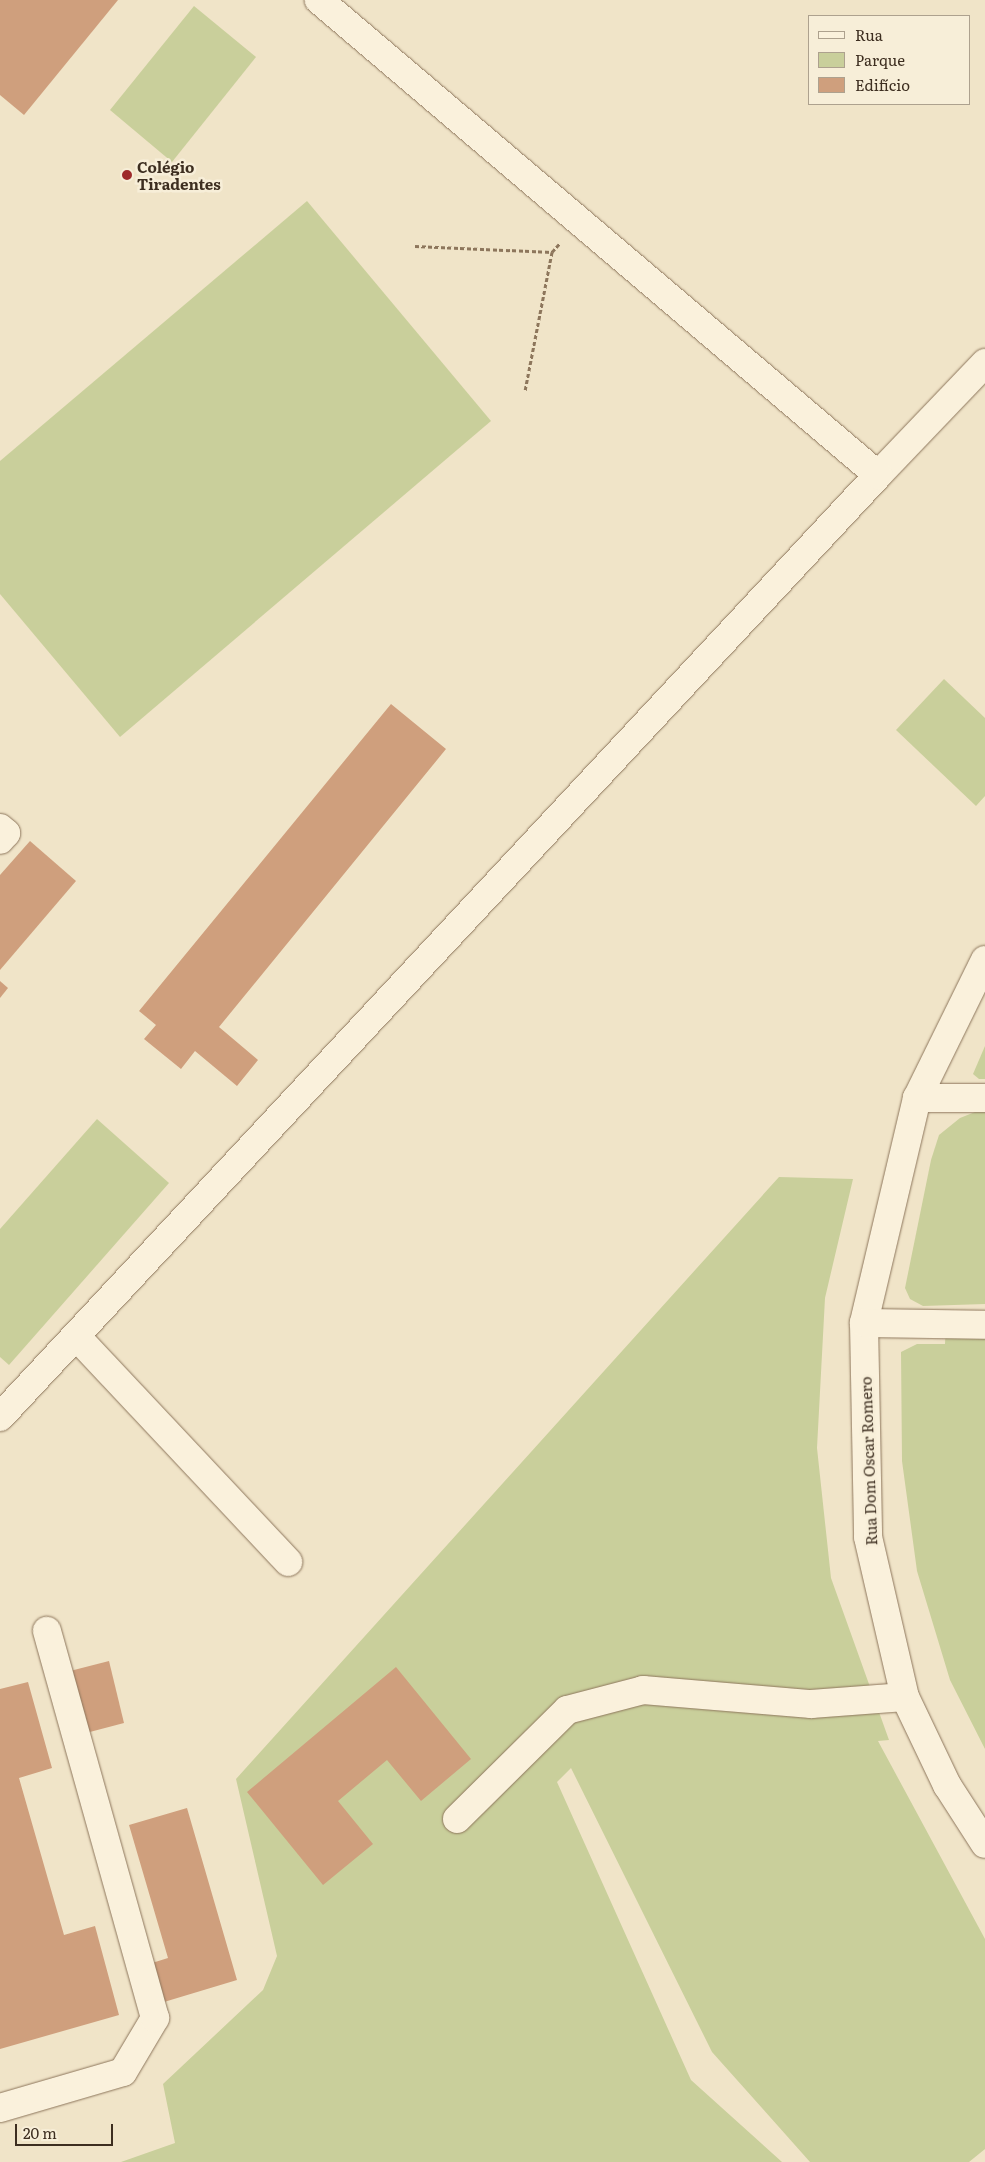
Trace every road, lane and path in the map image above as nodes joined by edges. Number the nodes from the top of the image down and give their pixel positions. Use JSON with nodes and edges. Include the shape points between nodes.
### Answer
{"nodes":[{"id":1,"x":319,"y":0,"type":"edge"},
{"id":2,"x":415,"y":246,"type":"dead end"},
{"id":3,"x":985,"y":363,"type":"edge"},
{"id":4,"x":525,"y":391,"type":"dead end"},
{"id":5,"x":878,"y":475,"type":"junction"},
{"id":6,"x":0,"y":828,"type":"edge"},
{"id":7,"x":0,"y":840,"type":"edge"},
{"id":8,"x":985,"y":960,"type":"edge"},
{"id":9,"x":917,"y":1098,"type":"junction"},
{"id":10,"x":985,"y":1098,"type":"edge"},
{"id":11,"x":864,"y":1323,"type":"junction"},
{"id":12,"x":985,"y":1325,"type":"edge"},
{"id":13,"x":76,"y":1336,"type":"junction"},
{"id":14,"x":0,"y":1417,"type":"edge"},
{"id":15,"x":288,"y":1562,"type":"dead end"},
{"id":16,"x":47,"y":1631,"type":"dead end"},
{"id":17,"x":905,"y":1697,"type":"junction"},
{"id":18,"x":457,"y":1819,"type":"dead end"},
{"id":19,"x":985,"y":1844,"type":"edge"},
{"id":20,"x":0,"y":2108,"type":"edge"}],
"edges":[{"from":1,"to":5,"type":"street"},
{"from":2,"to":4,"type":"path","via":[[552,252]]},
{"from":3,"to":5,"type":"street"},
{"from":5,"to":13,"type":"street"},
{"from":6,"to":7,"type":"street","via":[[6,833]]},
{"from":8,"to":9,"type":"street","name":"Rua Dom Oscar Romero"},
{"from":9,"to":10,"type":"street"},
{"from":9,"to":11,"type":"street","name":"Rua Dom Oscar Romero"},
{"from":11,"to":12,"type":"street"},
{"from":11,"to":17,"type":"street","name":"Rua Dom Oscar Romero","via":[[868,1537]]},
{"from":13,"to":14,"type":"street"},
{"from":13,"to":15,"type":"street"},
{"from":16,"to":20,"type":"street","via":[[155,2018],[123,2072]]},
{"from":17,"to":18,"type":"street","via":[[811,1704],[642,1690],[567,1710]]},
{"from":17,"to":19,"type":"street","name":"Rua Dom Oscar Romero","via":[[947,1785]]}]}
